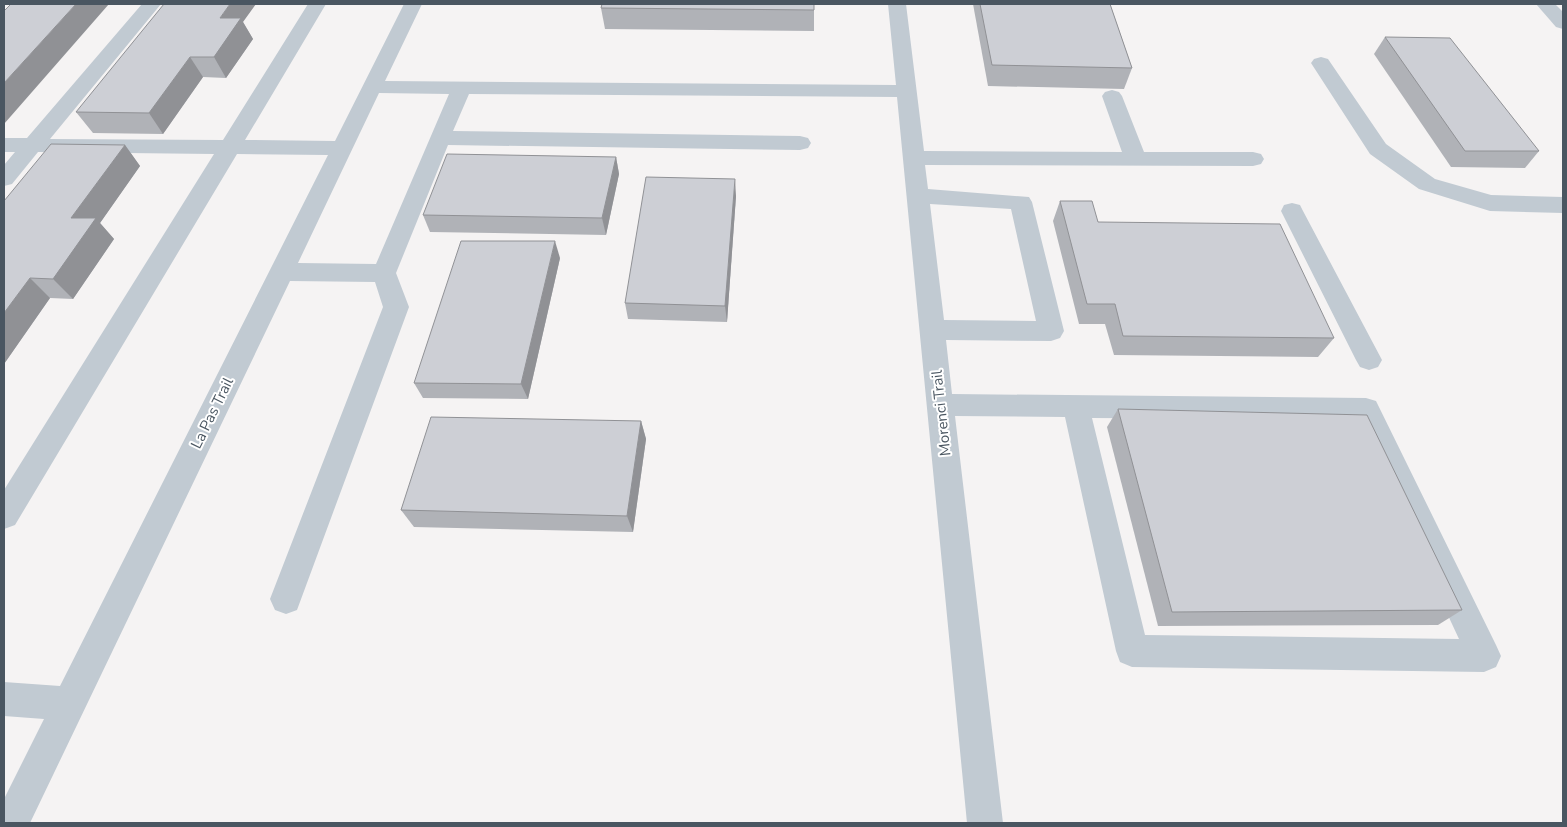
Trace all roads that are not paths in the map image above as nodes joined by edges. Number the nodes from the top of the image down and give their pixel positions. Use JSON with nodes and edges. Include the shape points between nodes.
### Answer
{"nodes":[{"id":1,"x":152,"y":4,"type":"edge"},
{"id":2,"x":317,"y":4,"type":"edge"},
{"id":3,"x":413,"y":4,"type":"edge"},
{"id":4,"x":897,"y":4,"type":"edge"},
{"id":5,"x":1545,"y":4,"type":"edge"},
{"id":6,"x":1563,"y":23,"type":"edge"},
{"id":7,"x":1320,"y":63,"type":"dead end"},
{"id":8,"x":372,"y":87,"type":"junction"},
{"id":9,"x":461,"y":88,"type":"junction"},
{"id":10,"x":907,"y":91,"type":"junction"},
{"id":11,"x":1112,"y":96,"type":"edge"},
{"id":12,"x":440,"y":138,"type":"junction"},
{"id":13,"x":800,"y":143,"type":"dead end"},
{"id":14,"x":4,"y":145,"type":"edge"},
{"id":15,"x":32,"y":146,"type":"junction"},
{"id":16,"x":230,"y":147,"type":"junction"},
{"id":17,"x":342,"y":148,"type":"junction"},
{"id":18,"x":914,"y":158,"type":"junction"},
{"id":19,"x":1136,"y":159,"type":"junction"},
{"id":20,"x":1253,"y":159,"type":"dead end"},
{"id":21,"x":4,"y":180,"type":"edge"},
{"id":22,"x":918,"y":196,"type":"junction"},
{"id":23,"x":1563,"y":205,"type":"edge"},
{"id":24,"x":1292,"y":211,"type":"dead end"},
{"id":25,"x":281,"y":272,"type":"junction"},
{"id":26,"x":384,"y":273,"type":"junction"},
{"id":27,"x":932,"y":330,"type":"junction"},
{"id":28,"x":1369,"y":360,"type":"dead end"},
{"id":29,"x":940,"y":405,"type":"junction"},
{"id":30,"x":1076,"y":406,"type":"junction"},
{"id":31,"x":4,"y":516,"type":"edge"},
{"id":32,"x":286,"y":599,"type":"dead end"},
{"id":33,"x":4,"y":699,"type":"edge"},
{"id":34,"x":69,"y":704,"type":"junction"},
{"id":35,"x":11,"y":823,"type":"edge"},
{"id":36,"x":985,"y":823,"type":"edge"}],
"edges":[{"from":1,"to":15,"type":"street"},
{"from":2,"to":16,"type":"street"},
{"from":3,"to":8,"type":"street","name":"La Pas Trail"},
{"from":4,"to":10,"type":"street","name":"Morenci Trail"},
{"from":5,"to":6,"type":"street"},
{"from":7,"to":23,"type":"street","via":[[1378,149],[1427,184],[1490,203]]},
{"from":8,"to":9,"type":"street"},
{"from":8,"to":17,"type":"street","name":"La Pas Trail"},
{"from":9,"to":10,"type":"street"},
{"from":9,"to":12,"type":"street"},
{"from":10,"to":18,"type":"street","name":"Morenci Trail"},
{"from":11,"to":19,"type":"street"},
{"from":12,"to":13,"type":"street"},
{"from":12,"to":26,"type":"street"},
{"from":14,"to":15,"type":"street"},
{"from":15,"to":16,"type":"street"},
{"from":15,"to":21,"type":"street"},
{"from":16,"to":17,"type":"street"},
{"from":16,"to":31,"type":"street"},
{"from":17,"to":25,"type":"street","name":"La Pas Trail"},
{"from":18,"to":19,"type":"street"},
{"from":18,"to":22,"type":"street","name":"Morenci Trail"},
{"from":19,"to":20,"type":"street"},
{"from":22,"to":27,"type":"street","name":"Morenci Trail"},
{"from":22,"to":27,"type":"street","via":[[1021,202],[1051,331]]},
{"from":24,"to":28,"type":"street"},
{"from":25,"to":26,"type":"street"},
{"from":25,"to":34,"type":"street","name":"La Pas Trail"},
{"from":26,"to":32,"type":"street","via":[[396,307]]},
{"from":27,"to":29,"type":"street","name":"Morenci Trail"},
{"from":29,"to":30,"type":"street"},
{"from":29,"to":36,"type":"street","name":"Morenci Trail"},
{"from":30,"to":30,"type":"street","via":[[1366,409],[1484,656],[1132,651]]},
{"from":33,"to":34,"type":"street"},
{"from":34,"to":35,"type":"street","name":"La Pas Trail"}]}
